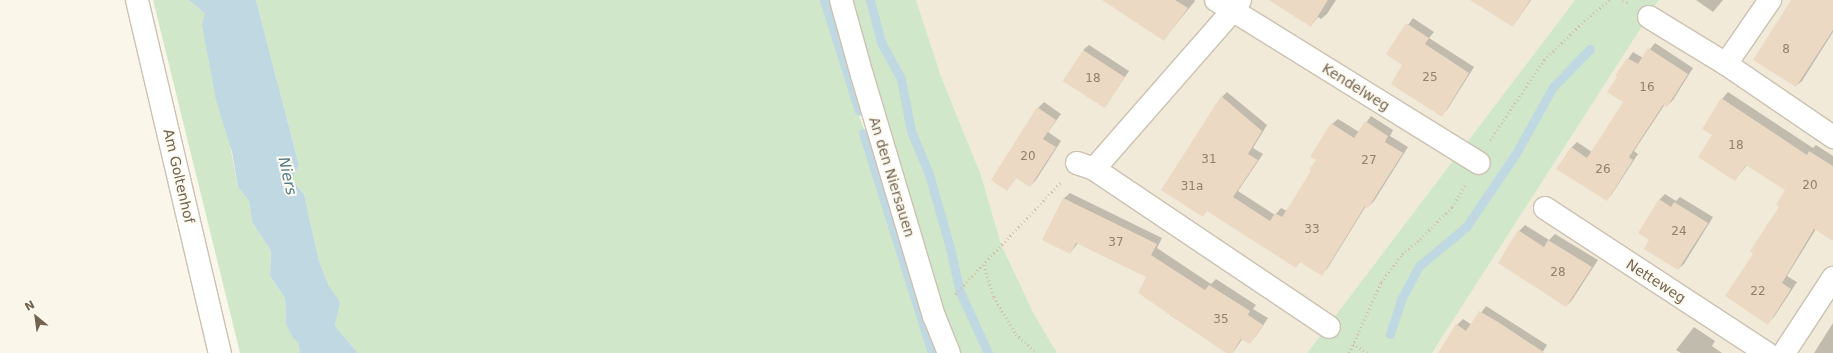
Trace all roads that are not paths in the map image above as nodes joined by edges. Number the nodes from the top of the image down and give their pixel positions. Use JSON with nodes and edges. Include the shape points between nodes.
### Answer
{"nodes":[{"id":1,"x":137,"y":0,"type":"edge"},
{"id":2,"x":842,"y":0,"type":"edge"},
{"id":3,"x":1770,"y":0,"type":"edge"},
{"id":4,"x":1230,"y":4,"type":"edge"},
{"id":5,"x":1649,"y":17,"type":"dead end"},
{"id":6,"x":1726,"y":64,"type":"junction"},
{"id":7,"x":1833,"y":137,"type":"edge"},
{"id":8,"x":1479,"y":163,"type":"dead end"},
{"id":9,"x":1545,"y":208,"type":"dead end"},
{"id":10,"x":1833,"y":278,"type":"edge"},
{"id":11,"x":1329,"y":327,"type":"dead end"},
{"id":12,"x":220,"y":353,"type":"edge"},
{"id":13,"x":949,"y":353,"type":"edge"},
{"id":14,"x":1767,"y":353,"type":"edge"},
{"id":15,"x":1784,"y":353,"type":"edge"}],
"edges":[{"from":1,"to":12,"type":"street","name":"Am Goltenhof"},
{"from":2,"to":13,"type":"street","name":"An den Niersauen","via":[[934,316]]},
{"from":3,"to":6,"type":"street"},
{"from":4,"to":8,"type":"street","name":"Kendelweg"},
{"from":4,"to":11,"type":"street","name":"Kendelweg","via":[[1086,166]]},
{"from":5,"to":6,"type":"street"},
{"from":6,"to":7,"type":"street"},
{"from":9,"to":14,"type":"street","name":"Netteweg"},
{"from":10,"to":15,"type":"street"}]}
